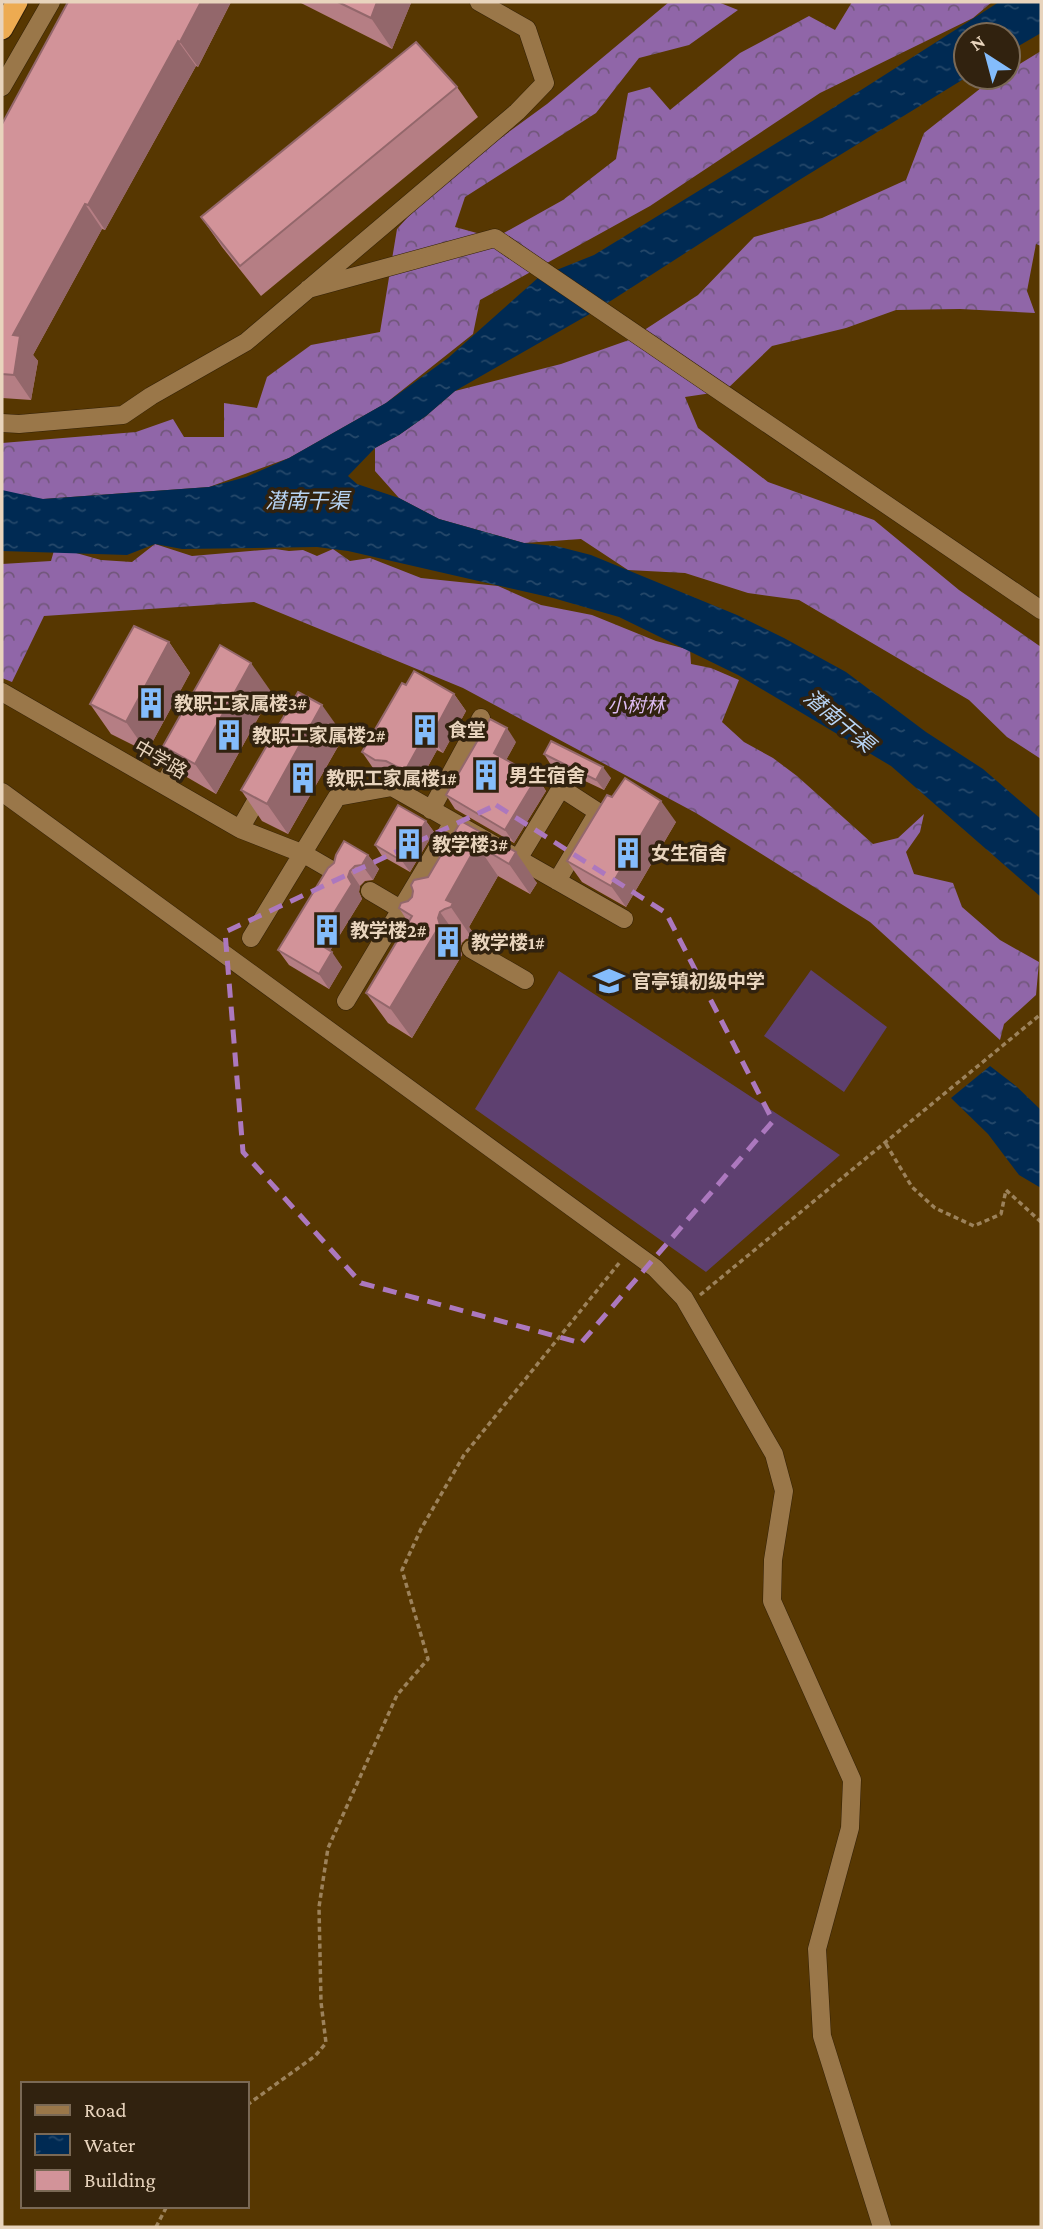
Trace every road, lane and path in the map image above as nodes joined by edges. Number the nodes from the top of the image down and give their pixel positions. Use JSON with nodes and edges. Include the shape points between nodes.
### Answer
{"nodes":[{"id":1,"x":17,"y":2,"type":"edge"},
{"id":2,"x":51,"y":2,"type":"edge"},
{"id":3,"x":480,"y":2,"type":"edge"},
{"id":4,"x":2,"y":29,"type":"edge"},
{"id":5,"x":2,"y":87,"type":"edge"},
{"id":6,"x":308,"y":289,"type":"junction"},
{"id":7,"x":2,"y":423,"type":"edge"},
{"id":8,"x":1041,"y":610,"type":"edge"},
{"id":9,"x":2,"y":692,"type":"edge"},
{"id":10,"x":481,"y":718,"type":"dead end"},
{"id":11,"x":196,"y":726,"type":"edge"},
{"id":12,"x":274,"y":771,"type":"edge"},
{"id":13,"x":164,"y":785,"type":"junction"},
{"id":14,"x":2,"y":792,"type":"edge"},
{"id":15,"x":431,"y":810,"type":"junction"},
{"id":16,"x":453,"y":822,"type":"junction"},
{"id":17,"x":240,"y":829,"type":"junction"},
{"id":18,"x":519,"y":859,"type":"junction"},
{"id":19,"x":335,"y":872,"type":"edge"},
{"id":20,"x":557,"y":881,"type":"junction"},
{"id":21,"x":370,"y":891,"type":"dead end"},
{"id":22,"x":624,"y":919,"type":"dead end"},
{"id":23,"x":423,"y":922,"type":"edge"},
{"id":24,"x":251,"y":939,"type":"dead end"},
{"id":25,"x":471,"y":949,"type":"dead end"},
{"id":26,"x":525,"y":980,"type":"dead end"},
{"id":27,"x":346,"y":1001,"type":"dead end"},
{"id":28,"x":1041,"y":1014,"type":"edge"},
{"id":29,"x":886,"y":1144,"type":"junction"},
{"id":30,"x":1041,"y":1222,"type":"edge"},
{"id":31,"x":630,"y":1249,"type":"junction"},
{"id":32,"x":678,"y":1291,"type":"junction"},
{"id":33,"x":248,"y":2104,"type":"edge"},
{"id":34,"x":166,"y":2208,"type":"edge"},
{"id":35,"x":156,"y":2227,"type":"edge"},
{"id":36,"x":882,"y":2227,"type":"edge"}],
"edges":[{"from":1,"to":4,"type":"highway"},
{"from":2,"to":5,"type":"street"},
{"from":3,"to":6,"type":"street","via":[[527,29],[545,83],[517,112]]},
{"from":6,"to":7,"type":"street","via":[[246,342],[123,415]]},
{"from":6,"to":8,"type":"street","via":[[495,238]]},
{"from":9,"to":13,"type":"street","name":"中学路"},
{"from":10,"to":15,"type":"street"},
{"from":11,"to":13,"type":"street"},
{"from":12,"to":17,"type":"street"},
{"from":13,"to":17,"type":"street","name":"中学路"},
{"from":14,"to":31,"type":"street"},
{"from":15,"to":16,"type":"street"},
{"from":15,"to":24,"type":"street","via":[[392,788],[337,797]]},
{"from":16,"to":18,"type":"street"},
{"from":16,"to":27,"type":"street"},
{"from":17,"to":19,"type":"street","name":"中学路","via":[[304,854]]},
{"from":18,"to":20,"type":"street"},
{"from":18,"to":20,"type":"street","via":[[561,788],[598,812]]},
{"from":20,"to":22,"type":"street"},
{"from":21,"to":23,"type":"street"},
{"from":25,"to":26,"type":"street"},
{"from":28,"to":29,"type":"path"},
{"from":29,"to":30,"type":"path","via":[[912,1187],[934,1208],[974,1226],[1001,1214],[1006,1190]]},
{"from":29,"to":32,"type":"path","via":[[701,1295]]},
{"from":31,"to":32,"type":"street"},
{"from":31,"to":33,"type":"path","via":[[464,1455],[402,1570],[428,1659],[397,1695],[328,1848],[319,1907],[326,2043]]},
{"from":32,"to":36,"type":"street","via":[[774,1454],[784,1491],[772,1601],[852,1780],[850,1828],[817,1948],[822,2036]]},
{"from":34,"to":35,"type":"path"}]}
